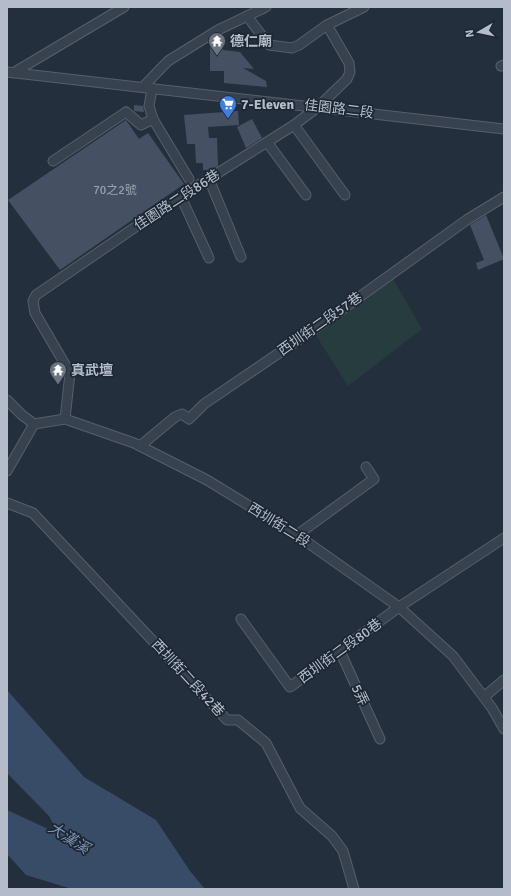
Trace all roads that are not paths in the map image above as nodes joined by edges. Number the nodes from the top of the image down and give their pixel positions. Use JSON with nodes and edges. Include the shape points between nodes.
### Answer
{"nodes":[{"id":1,"x":124,"y":7,"type":"edge"},
{"id":2,"x":266,"y":7,"type":"edge"},
{"id":3,"x":364,"y":7,"type":"edge"},
{"id":4,"x":248,"y":16,"type":"junction"},
{"id":5,"x":327,"y":25,"type":"junction"},
{"id":6,"x":10,"y":73,"type":"edge"},
{"id":7,"x":143,"y":88,"type":"junction"},
{"id":8,"x":152,"y":89,"type":"junction"},
{"id":9,"x":318,"y":107,"type":"junction"},
{"id":10,"x":153,"y":119,"type":"junction"},
{"id":11,"x":294,"y":125,"type":"junction"},
{"id":12,"x":504,"y":129,"type":"edge"},
{"id":13,"x":267,"y":142,"type":"junction"},
{"id":14,"x":53,"y":161,"type":"dead end"},
{"id":15,"x":189,"y":179,"type":"dead end"},
{"id":16,"x":209,"y":179,"type":"junction"},
{"id":17,"x":306,"y":195,"type":"dead end"},
{"id":18,"x":346,"y":195,"type":"dead end"},
{"id":19,"x":181,"y":197,"type":"junction"},
{"id":20,"x":504,"y":197,"type":"edge"},
{"id":21,"x":241,"y":257,"type":"dead end"},
{"id":22,"x":209,"y":258,"type":"dead end"},
{"id":23,"x":7,"y":400,"type":"edge"},
{"id":24,"x":65,"y":419,"type":"junction"},
{"id":25,"x":34,"y":424,"type":"junction"},
{"id":26,"x":140,"y":446,"type":"junction"},
{"id":27,"x":366,"y":466,"type":"dead end"},
{"id":28,"x":7,"y":471,"type":"edge"},
{"id":29,"x":7,"y":503,"type":"edge"},
{"id":30,"x":297,"y":535,"type":"junction"},
{"id":31,"x":504,"y":538,"type":"edge"},
{"id":32,"x":399,"y":607,"type":"junction"},
{"id":33,"x":241,"y":619,"type":"dead end"},
{"id":34,"x":340,"y":651,"type":"junction"},
{"id":35,"x":504,"y":680,"type":"edge"},
{"id":36,"x":484,"y":697,"type":"junction"},
{"id":37,"x":504,"y":729,"type":"edge"},
{"id":38,"x":380,"y":739,"type":"dead end"},
{"id":39,"x":354,"y":889,"type":"edge"}],
"edges":[{"from":1,"to":6,"type":"street"},
{"from":2,"to":4,"type":"street"},
{"from":3,"to":5,"type":"street"},
{"from":4,"to":5,"type":"street","via":[[269,45],[292,48]]},
{"from":4,"to":7,"type":"street","via":[[218,30],[168,61]]},
{"from":5,"to":9,"type":"street","name":"佳園路二段86巷","via":[[349,63],[350,72],[347,79]]},
{"from":6,"to":7,"type":"street","name":"佳園路二段"},
{"from":7,"to":8,"type":"street","name":"佳園路二段"},
{"from":8,"to":9,"type":"street","name":"佳園路二段"},
{"from":8,"to":10,"type":"street","via":[[149,106]]},
{"from":9,"to":11,"type":"street","name":"佳園路二段86巷"},
{"from":9,"to":12,"type":"street","name":"佳園路二段"},
{"from":10,"to":14,"type":"street","via":[[141,125],[126,112]]},
{"from":10,"to":15,"type":"street"},
{"from":11,"to":13,"type":"street","name":"佳園路二段86巷"},
{"from":11,"to":18,"type":"street"},
{"from":13,"to":16,"type":"street","name":"佳園路二段86巷"},
{"from":13,"to":17,"type":"street"},
{"from":16,"to":19,"type":"street","name":"佳園路二段86巷"},
{"from":16,"to":21,"type":"street"},
{"from":19,"to":22,"type":"street"},
{"from":19,"to":24,"type":"street","name":"佳園路二段86巷","via":[[36,295],[33,301],[35,313],[70,373]]},
{"from":20,"to":26,"type":"street","name":"西圳街二段57巷","via":[[468,219],[326,321],[204,404],[189,419],[182,414],[175,417]]},
{"from":23,"to":25,"type":"street"},
{"from":24,"to":25,"type":"street","name":"西圳街二段"},
{"from":24,"to":26,"type":"street","name":"西圳街二段"},
{"from":25,"to":28,"type":"street"},
{"from":26,"to":30,"type":"street","name":"西圳街二段","via":[[207,480]]},
{"from":27,"to":30,"type":"street","via":[[374,479]]},
{"from":29,"to":39,"type":"street","name":"西圳街二段42巷","via":[[33,513],[227,720],[238,720],[266,743],[300,808],[332,836],[342,851]]},
{"from":30,"to":32,"type":"street","name":"西圳街二段"},
{"from":31,"to":32,"type":"street","name":"西圳街二段80巷"},
{"from":32,"to":34,"type":"street","name":"西圳街二段80巷"},
{"from":32,"to":36,"type":"street","name":"西圳街二段","via":[[453,656]]},
{"from":33,"to":34,"type":"street","name":"西圳街二段80巷","via":[[290,687]]},
{"from":34,"to":38,"type":"street","name":"5弄"},
{"from":35,"to":36,"type":"street"},
{"from":36,"to":37,"type":"street","name":"西圳街二段"}]}
